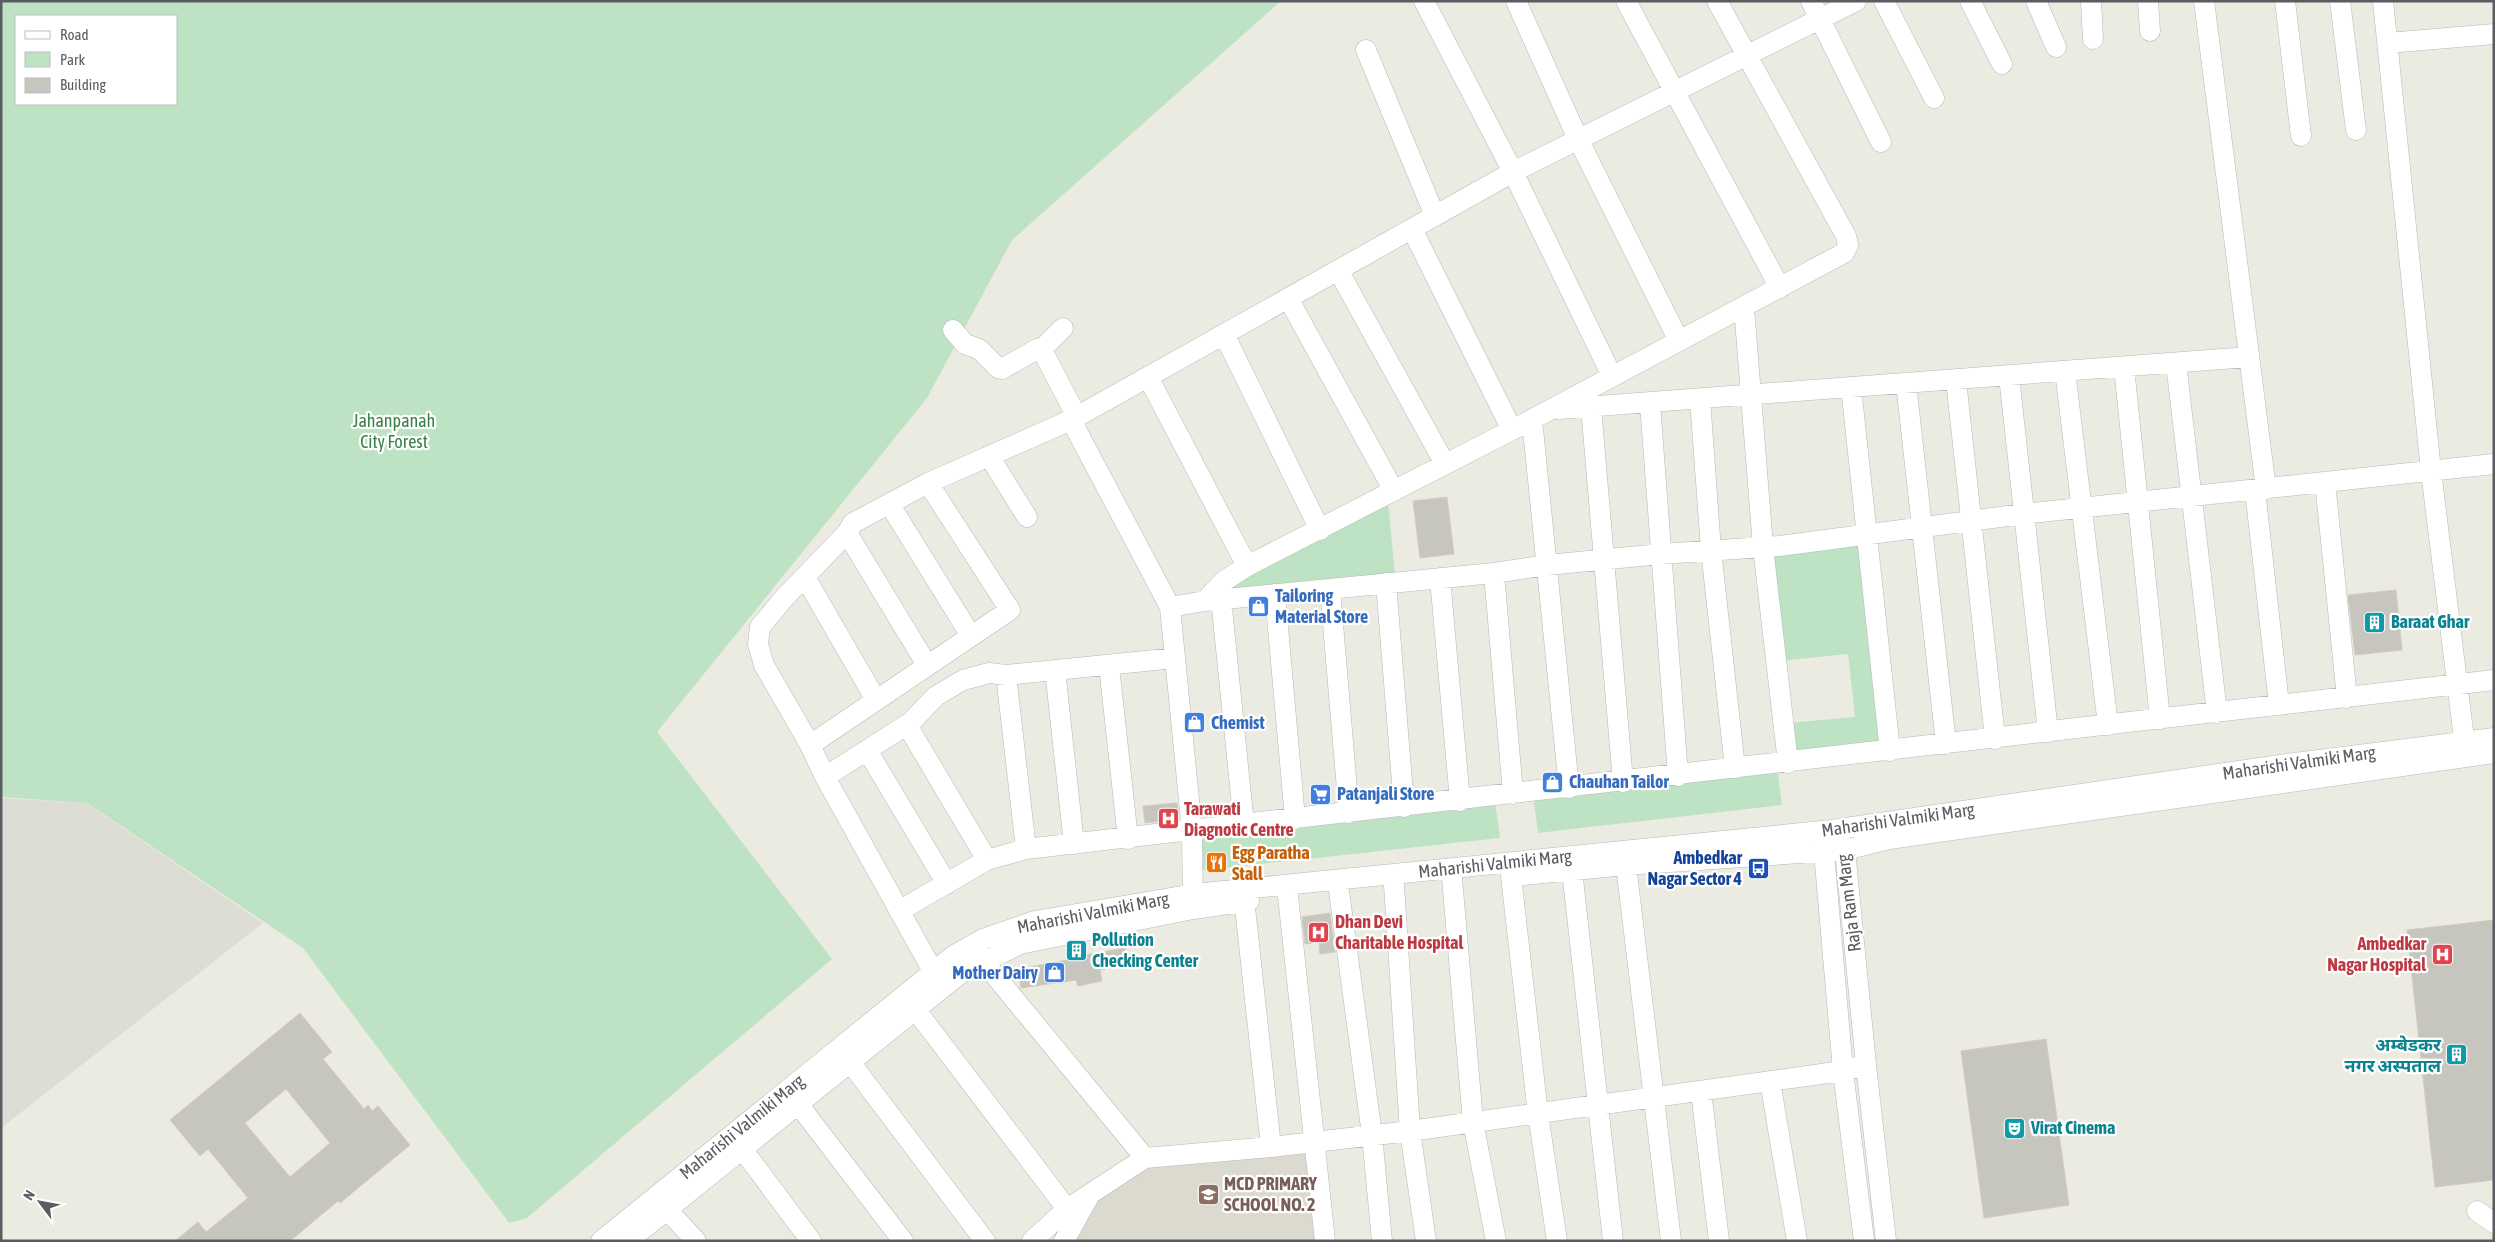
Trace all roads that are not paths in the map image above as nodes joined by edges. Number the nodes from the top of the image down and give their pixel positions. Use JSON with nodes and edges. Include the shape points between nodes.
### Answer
{"nodes":[{"id":1,"x":1424,"y":1,"type":"edge"},
{"id":2,"x":1516,"y":1,"type":"edge"},
{"id":3,"x":1626,"y":1,"type":"edge"},
{"id":4,"x":1717,"y":1,"type":"edge"},
{"id":5,"x":1811,"y":1,"type":"edge"},
{"id":6,"x":1856,"y":1,"type":"edge"},
{"id":7,"x":1884,"y":1,"type":"edge"},
{"id":8,"x":1970,"y":1,"type":"edge"},
{"id":9,"x":2036,"y":1,"type":"edge"},
{"id":10,"x":2090,"y":1,"type":"edge"},
{"id":11,"x":2148,"y":1,"type":"edge"},
{"id":12,"x":2204,"y":1,"type":"edge"},
{"id":13,"x":2285,"y":1,"type":"edge"},
{"id":14,"x":2340,"y":1,"type":"edge"},
{"id":15,"x":2383,"y":1,"type":"edge"},
{"id":16,"x":1821,"y":19,"type":"junction"},
{"id":17,"x":2150,"y":31,"type":"dead end"},
{"id":18,"x":2494,"y":34,"type":"edge"},
{"id":19,"x":2093,"y":39,"type":"dead end"},
{"id":20,"x":2388,"y":43,"type":"junction"},
{"id":21,"x":2056,"y":47,"type":"dead end"},
{"id":22,"x":1366,"y":50,"type":"dead end"},
{"id":23,"x":1745,"y":56,"type":"junction"},
{"id":24,"x":2002,"y":64,"type":"dead end"},
{"id":25,"x":1673,"y":92,"type":"junction"},
{"id":26,"x":1934,"y":98,"type":"dead end"},
{"id":27,"x":2356,"y":130,"type":"dead end"},
{"id":28,"x":2301,"y":136,"type":"dead end"},
{"id":29,"x":1578,"y":139,"type":"junction"},
{"id":30,"x":1881,"y":142,"type":"dead end"},
{"id":31,"x":1513,"y":172,"type":"junction"},
{"id":32,"x":1435,"y":216,"type":"junction"},
{"id":33,"x":1412,"y":229,"type":"junction"},
{"id":34,"x":1338,"y":270,"type":"junction"},
{"id":35,"x":1780,"y":288,"type":"junction"},
{"id":36,"x":1288,"y":298,"type":"junction"},
{"id":37,"x":1744,"y":307,"type":"junction"},
{"id":38,"x":1063,"y":328,"type":"dead end"},
{"id":39,"x":953,"y":330,"type":"dead end"},
{"id":40,"x":1224,"y":334,"type":"junction"},
{"id":41,"x":1679,"y":341,"type":"junction"},
{"id":42,"x":1040,"y":351,"type":"junction"},
{"id":43,"x":2249,"y":358,"type":"junction"},
{"id":44,"x":2176,"y":363,"type":"junction"},
{"id":45,"x":2124,"y":367,"type":"junction"},
{"id":46,"x":2065,"y":372,"type":"junction"},
{"id":47,"x":1612,"y":376,"type":"junction"},
{"id":48,"x":2009,"y":376,"type":"junction"},
{"id":49,"x":1148,"y":377,"type":"junction"},
{"id":50,"x":1956,"y":380,"type":"junction"},
{"id":51,"x":1906,"y":383,"type":"junction"},
{"id":52,"x":1851,"y":387,"type":"junction"},
{"id":53,"x":1750,"y":395,"type":"junction"},
{"id":54,"x":1700,"y":399,"type":"junction"},
{"id":55,"x":1650,"y":403,"type":"junction"},
{"id":56,"x":1590,"y":407,"type":"junction"},
{"id":57,"x":1541,"y":415,"type":"junction"},
{"id":58,"x":1074,"y":418,"type":"junction"},
{"id":59,"x":1512,"y":430,"type":"junction"},
{"id":60,"x":989,"y":456,"type":"junction"},
{"id":61,"x":1445,"y":464,"type":"junction"},
{"id":62,"x":2494,"y":464,"type":"edge"},
{"id":63,"x":2431,"y":471,"type":"junction"},
{"id":64,"x":2325,"y":482,"type":"junction"},
{"id":65,"x":928,"y":483,"type":"junction"},
{"id":66,"x":2260,"y":489,"type":"junction"},
{"id":67,"x":1394,"y":491,"type":"junction"},
{"id":68,"x":2191,"y":495,"type":"junction"},
{"id":69,"x":2138,"y":502,"type":"junction"},
{"id":70,"x":890,"y":505,"type":"junction"},
{"id":71,"x":2082,"y":508,"type":"junction"},
{"id":72,"x":2023,"y":514,"type":"junction"},
{"id":73,"x":1027,"y":517,"type":"dead end"},
{"id":74,"x":1971,"y":520,"type":"junction"},
{"id":75,"x":1922,"y":527,"type":"junction"},
{"id":76,"x":1320,"y":530,"type":"junction"},
{"id":77,"x":847,"y":534,"type":"junction"},
{"id":78,"x":1866,"y":534,"type":"junction"},
{"id":79,"x":1763,"y":547,"type":"junction"},
{"id":80,"x":1711,"y":550,"type":"junction"},
{"id":81,"x":1661,"y":554,"type":"junction"},
{"id":82,"x":1603,"y":560,"type":"junction"},
{"id":83,"x":1547,"y":565,"type":"junction"},
{"id":84,"x":1247,"y":566,"type":"junction"},
{"id":85,"x":1494,"y":573,"type":"junction"},
{"id":86,"x":804,"y":577,"type":"junction"},
{"id":87,"x":1440,"y":578,"type":"junction"},
{"id":88,"x":1386,"y":584,"type":"junction"},
{"id":89,"x":1330,"y":589,"type":"junction"},
{"id":90,"x":1275,"y":594,"type":"junction"},
{"id":91,"x":1213,"y":600,"type":"junction"},
{"id":92,"x":1170,"y":607,"type":"junction"},
{"id":93,"x":972,"y":636,"type":"junction"},
{"id":94,"x":1174,"y":658,"type":"junction"},
{"id":95,"x":928,"y":666,"type":"junction"},
{"id":96,"x":1109,"y":666,"type":"junction"},
{"id":97,"x":1055,"y":670,"type":"junction"},
{"id":98,"x":1006,"y":674,"type":"junction"},
{"id":99,"x":2494,"y":680,"type":"edge"},
{"id":100,"x":2456,"y":684,"type":"junction"},
{"id":101,"x":2347,"y":698,"type":"junction"},
{"id":102,"x":876,"y":700,"type":"junction"},
{"id":103,"x":2279,"y":706,"type":"junction"},
{"id":104,"x":2218,"y":713,"type":"junction"},
{"id":105,"x":2160,"y":719,"type":"junction"},
{"id":106,"x":907,"y":725,"type":"junction"},
{"id":107,"x":2108,"y":725,"type":"junction"},
{"id":108,"x":2048,"y":732,"type":"junction"},
{"id":109,"x":2494,"y":738,"type":"edge"},
{"id":110,"x":1995,"y":739,"type":"junction"},
{"id":111,"x":1946,"y":744,"type":"junction"},
{"id":112,"x":810,"y":745,"type":"junction"},
{"id":113,"x":2465,"y":749,"type":"junction"},
{"id":114,"x":867,"y":750,"type":"junction"},
{"id":115,"x":1890,"y":751,"type":"junction"},
{"id":116,"x":2494,"y":753,"type":"edge"},
{"id":117,"x":1788,"y":762,"type":"junction"},
{"id":118,"x":1735,"y":768,"type":"junction"},
{"id":119,"x":1678,"y":776,"type":"junction"},
{"id":120,"x":825,"y":777,"type":"junction"},
{"id":121,"x":1623,"y":782,"type":"junction"},
{"id":122,"x":1569,"y":788,"type":"junction"},
{"id":123,"x":1513,"y":794,"type":"junction"},
{"id":124,"x":1460,"y":801,"type":"junction"},
{"id":125,"x":1404,"y":807,"type":"junction"},
{"id":126,"x":1349,"y":813,"type":"junction"},
{"id":127,"x":1295,"y":819,"type":"junction"},
{"id":128,"x":1244,"y":825,"type":"junction"},
{"id":129,"x":1832,"y":830,"type":"junction"},
{"id":130,"x":1192,"y":831,"type":"junction"},
{"id":131,"x":1128,"y":839,"type":"junction"},
{"id":132,"x":1074,"y":844,"type":"junction"},
{"id":133,"x":1026,"y":849,"type":"junction"},
{"id":134,"x":1845,"y":850,"type":"junction"},
{"id":135,"x":1824,"y":852,"type":"junction"},
{"id":136,"x":987,"y":860,"type":"junction"},
{"id":137,"x":1626,"y":865,"type":"junction"},
{"id":138,"x":1572,"y":870,"type":"junction"},
{"id":139,"x":1511,"y":876,"type":"junction"},
{"id":140,"x":1452,"y":878,"type":"junction"},
{"id":141,"x":947,"y":884,"type":"junction"},
{"id":142,"x":1394,"y":885,"type":"junction"},
{"id":143,"x":1339,"y":891,"type":"junction"},
{"id":144,"x":1244,"y":895,"type":"junction"},
{"id":145,"x":1288,"y":896,"type":"junction"},
{"id":146,"x":1194,"y":902,"type":"junction"},
{"id":147,"x":899,"y":911,"type":"junction"},
{"id":148,"x":979,"y":952,"type":"junction"},
{"id":149,"x":937,"y":979,"type":"junction"},
{"id":150,"x":915,"y":1009,"type":"junction"},
{"id":151,"x":850,"y":1062,"type":"junction"},
{"id":152,"x":1866,"y":1065,"type":"junction"},
{"id":153,"x":1843,"y":1071,"type":"junction"},
{"id":154,"x":1770,"y":1081,"type":"junction"},
{"id":155,"x":1701,"y":1091,"type":"junction"},
{"id":156,"x":1655,"y":1099,"type":"junction"},
{"id":157,"x":798,"y":1104,"type":"junction"},
{"id":158,"x":1596,"y":1107,"type":"junction"},
{"id":159,"x":1538,"y":1114,"type":"junction"},
{"id":160,"x":1473,"y":1122,"type":"junction"},
{"id":161,"x":1410,"y":1131,"type":"junction"},
{"id":162,"x":1372,"y":1135,"type":"junction"},
{"id":163,"x":1315,"y":1142,"type":"junction"},
{"id":164,"x":1271,"y":1147,"type":"junction"},
{"id":165,"x":743,"y":1150,"type":"junction"},
{"id":166,"x":1145,"y":1158,"type":"junction"},
{"id":167,"x":1090,"y":1194,"type":"junction"},
{"id":168,"x":662,"y":1204,"type":"junction"},
{"id":169,"x":1067,"y":1209,"type":"junction"},
{"id":170,"x":2476,"y":1211,"type":"dead end"},
{"id":171,"x":2494,"y":1223,"type":"edge"},
{"id":172,"x":601,"y":1241,"type":"edge"},
{"id":173,"x":628,"y":1241,"type":"edge"},
{"id":174,"x":696,"y":1241,"type":"edge"},
{"id":175,"x":811,"y":1241,"type":"edge"},
{"id":176,"x":904,"y":1241,"type":"edge"},
{"id":177,"x":985,"y":1241,"type":"edge"},
{"id":178,"x":1032,"y":1241,"type":"edge"},
{"id":179,"x":1064,"y":1241,"type":"edge"},
{"id":180,"x":1326,"y":1241,"type":"edge"},
{"id":181,"x":1382,"y":1241,"type":"edge"},
{"id":182,"x":1426,"y":1241,"type":"edge"},
{"id":183,"x":1496,"y":1241,"type":"edge"},
{"id":184,"x":1557,"y":1241,"type":"edge"},
{"id":185,"x":1613,"y":1241,"type":"edge"},
{"id":186,"x":1671,"y":1241,"type":"edge"},
{"id":187,"x":1718,"y":1241,"type":"edge"},
{"id":188,"x":1796,"y":1241,"type":"edge"},
{"id":189,"x":1864,"y":1241,"type":"edge"},
{"id":190,"x":1886,"y":1241,"type":"edge"}],
"edges":[{"from":1,"to":31,"type":"street"},
{"from":2,"to":29,"type":"street"},
{"from":3,"to":25,"type":"street"},
{"from":4,"to":23,"type":"street"},
{"from":5,"to":16,"type":"street"},
{"from":6,"to":16,"type":"street"},
{"from":7,"to":26,"type":"street"},
{"from":8,"to":24,"type":"street"},
{"from":9,"to":21,"type":"street"},
{"from":10,"to":19,"type":"street"},
{"from":11,"to":17,"type":"street"},
{"from":12,"to":43,"type":"street"},
{"from":13,"to":28,"type":"street"},
{"from":14,"to":27,"type":"street"},
{"from":15,"to":20,"type":"street"},
{"from":16,"to":23,"type":"street"},
{"from":16,"to":30,"type":"street"},
{"from":18,"to":20,"type":"street"},
{"from":20,"to":63,"type":"street"},
{"from":22,"to":32,"type":"street"},
{"from":23,"to":25,"type":"street"},
{"from":23,"to":35,"type":"street","via":[[1846,236],[1848,245],[1838,258]]},
{"from":25,"to":29,"type":"street"},
{"from":25,"to":35,"type":"street"},
{"from":29,"to":31,"type":"street"},
{"from":29,"to":41,"type":"street"},
{"from":31,"to":32,"type":"street"},
{"from":31,"to":47,"type":"street"},
{"from":32,"to":33,"type":"street"},
{"from":33,"to":34,"type":"street"},
{"from":33,"to":59,"type":"street"},
{"from":34,"to":36,"type":"street"},
{"from":34,"to":61,"type":"street"},
{"from":35,"to":37,"type":"street"},
{"from":36,"to":40,"type":"street"},
{"from":36,"to":67,"type":"street"},
{"from":37,"to":41,"type":"street"},
{"from":37,"to":53,"type":"street"},
{"from":38,"to":42,"type":"street"},
{"from":39,"to":42,"type":"street","via":[[965,344],[979,349],[1002,369],[1030,352]]},
{"from":40,"to":49,"type":"street"},
{"from":40,"to":76,"type":"street"},
{"from":41,"to":47,"type":"street"},
{"from":42,"to":58,"type":"street"},
{"from":43,"to":44,"type":"street"},
{"from":43,"to":66,"type":"street"},
{"from":44,"to":45,"type":"street"},
{"from":44,"to":68,"type":"street"},
{"from":45,"to":46,"type":"street"},
{"from":45,"to":69,"type":"street"},
{"from":46,"to":48,"type":"street"},
{"from":46,"to":71,"type":"street"},
{"from":47,"to":57,"type":"street"},
{"from":48,"to":50,"type":"street"},
{"from":48,"to":72,"type":"street"},
{"from":49,"to":58,"type":"street"},
{"from":49,"to":84,"type":"street"},
{"from":50,"to":51,"type":"street"},
{"from":50,"to":74,"type":"street"},
{"from":51,"to":52,"type":"street"},
{"from":51,"to":75,"type":"street"},
{"from":52,"to":53,"type":"street"},
{"from":52,"to":78,"type":"street"},
{"from":53,"to":54,"type":"street"},
{"from":53,"to":79,"type":"street"},
{"from":54,"to":55,"type":"street"},
{"from":54,"to":80,"type":"street"},
{"from":55,"to":56,"type":"street"},
{"from":55,"to":81,"type":"street"},
{"from":56,"to":57,"type":"street"},
{"from":56,"to":82,"type":"street"},
{"from":57,"to":59,"type":"street"},
{"from":57,"to":83,"type":"street"},
{"from":58,"to":60,"type":"street"},
{"from":58,"to":92,"type":"street"},
{"from":59,"to":61,"type":"street"},
{"from":60,"to":65,"type":"street"},
{"from":60,"to":73,"type":"street"},
{"from":61,"to":67,"type":"street"},
{"from":62,"to":63,"type":"street"},
{"from":63,"to":64,"type":"street"},
{"from":63,"to":100,"type":"street"},
{"from":64,"to":66,"type":"street"},
{"from":64,"to":101,"type":"street"},
{"from":65,"to":70,"type":"street"},
{"from":65,"to":93,"type":"street","via":[[1010,610]]},
{"from":66,"to":68,"type":"street"},
{"from":66,"to":103,"type":"street"},
{"from":67,"to":76,"type":"street"},
{"from":68,"to":69,"type":"street"},
{"from":68,"to":104,"type":"street"},
{"from":69,"to":71,"type":"street"},
{"from":69,"to":105,"type":"street"},
{"from":70,"to":77,"type":"street","via":[[853,523]]},
{"from":70,"to":93,"type":"street"},
{"from":71,"to":72,"type":"street"},
{"from":71,"to":107,"type":"street"},
{"from":72,"to":74,"type":"street"},
{"from":72,"to":108,"type":"street"},
{"from":74,"to":75,"type":"street"},
{"from":74,"to":110,"type":"street"},
{"from":75,"to":78,"type":"street"},
{"from":75,"to":111,"type":"street"},
{"from":76,"to":84,"type":"street"},
{"from":77,"to":86,"type":"street"},
{"from":77,"to":95,"type":"street"},
{"from":78,"to":79,"type":"street"},
{"from":78,"to":115,"type":"street"},
{"from":79,"to":80,"type":"street"},
{"from":79,"to":117,"type":"street"},
{"from":80,"to":81,"type":"street"},
{"from":80,"to":118,"type":"street"},
{"from":81,"to":82,"type":"street"},
{"from":81,"to":119,"type":"street"},
{"from":82,"to":83,"type":"street"},
{"from":82,"to":121,"type":"street"},
{"from":83,"to":85,"type":"street"},
{"from":83,"to":122,"type":"street"},
{"from":84,"to":91,"type":"street","via":[[1224,581]]},
{"from":85,"to":87,"type":"street"},
{"from":85,"to":123,"type":"street"},
{"from":86,"to":102,"type":"street"},
{"from":86,"to":112,"type":"street","via":[[760,627],[758,644],[764,665]]},
{"from":87,"to":88,"type":"street"},
{"from":87,"to":124,"type":"street"},
{"from":88,"to":89,"type":"street"},
{"from":88,"to":125,"type":"street"},
{"from":89,"to":90,"type":"street"},
{"from":89,"to":126,"type":"street"},
{"from":90,"to":91,"type":"street"},
{"from":90,"to":127,"type":"street"},
{"from":91,"to":92,"type":"street"},
{"from":91,"to":128,"type":"street"},
{"from":92,"to":94,"type":"street"},
{"from":93,"to":95,"type":"street"},
{"from":94,"to":96,"type":"street"},
{"from":94,"to":130,"type":"street"},
{"from":95,"to":102,"type":"street"},
{"from":96,"to":97,"type":"street"},
{"from":96,"to":131,"type":"street"},
{"from":97,"to":98,"type":"street"},
{"from":97,"to":132,"type":"street"},
{"from":98,"to":106,"type":"street","via":[[989,673],[963,680],[936,696]]},
{"from":98,"to":133,"type":"street"},
{"from":99,"to":100,"type":"street"},
{"from":100,"to":101,"type":"street"},
{"from":100,"to":113,"type":"street"},
{"from":101,"to":103,"type":"street"},
{"from":102,"to":112,"type":"street"},
{"from":103,"to":104,"type":"street"},
{"from":104,"to":105,"type":"street"},
{"from":105,"to":107,"type":"street"},
{"from":106,"to":114,"type":"street"},
{"from":106,"to":136,"type":"street"},
{"from":107,"to":108,"type":"street"},
{"from":108,"to":110,"type":"street"},
{"from":109,"to":113,"type":"street","name":"Maharishi Valmiki Marg"},
{"from":110,"to":111,"type":"street"},
{"from":111,"to":115,"type":"street"},
{"from":112,"to":120,"type":"street"},
{"from":113,"to":116,"type":"street","name":"Maharishi Valmiki Marg"},
{"from":113,"to":129,"type":"street","name":"Maharishi Valmiki Marg","via":[[2287,764]]},
{"from":113,"to":134,"type":"street","name":"Maharishi Valmiki Marg","via":[[1889,839]]},
{"from":114,"to":120,"type":"street"},
{"from":114,"to":141,"type":"street"},
{"from":115,"to":117,"type":"street"},
{"from":117,"to":118,"type":"street"},
{"from":118,"to":119,"type":"street"},
{"from":119,"to":121,"type":"street"},
{"from":120,"to":147,"type":"street"},
{"from":121,"to":122,"type":"street"},
{"from":122,"to":123,"type":"street"},
{"from":123,"to":124,"type":"street"},
{"from":124,"to":125,"type":"street"},
{"from":125,"to":126,"type":"street"},
{"from":126,"to":127,"type":"street"},
{"from":127,"to":128,"type":"street"},
{"from":128,"to":130,"type":"street"},
{"from":129,"to":134,"type":"street","name":"Raja Ram Marg"},
{"from":129,"to":135,"type":"street","name":"Raja Ram Marg"},
{"from":129,"to":144,"type":"street","name":"Maharishi Valmiki Marg"},
{"from":130,"to":131,"type":"street"},
{"from":130,"to":146,"type":"street"},
{"from":131,"to":132,"type":"street"},
{"from":132,"to":133,"type":"street"},
{"from":133,"to":136,"type":"street"},
{"from":134,"to":135,"type":"street","name":"Maharishi Valmiki Marg"},
{"from":134,"to":152,"type":"street","name":"Raja Ram Marg"},
{"from":135,"to":137,"type":"street","name":"Maharishi Valmiki Marg"},
{"from":135,"to":153,"type":"street","name":"Raja Ram Marg"},
{"from":136,"to":141,"type":"street"},
{"from":137,"to":138,"type":"street","name":"Maharishi Valmiki Marg"},
{"from":137,"to":156,"type":"street"},
{"from":138,"to":139,"type":"street","name":"Maharishi Valmiki Marg"},
{"from":138,"to":158,"type":"street"},
{"from":139,"to":140,"type":"street","name":"Maharishi Valmiki Marg"},
{"from":139,"to":159,"type":"street"},
{"from":140,"to":142,"type":"street","name":"Maharishi Valmiki Marg"},
{"from":140,"to":160,"type":"street"},
{"from":141,"to":147,"type":"street"},
{"from":142,"to":143,"type":"street","name":"Maharishi Valmiki Marg"},
{"from":142,"to":161,"type":"street"},
{"from":143,"to":145,"type":"street","name":"Maharishi Valmiki Marg"},
{"from":143,"to":162,"type":"street"},
{"from":144,"to":145,"type":"street","name":"Maharishi Valmiki Marg"},
{"from":144,"to":146,"type":"street","name":"Maharishi Valmiki Marg"},
{"from":144,"to":164,"type":"street"},
{"from":145,"to":163,"type":"street"},
{"from":146,"to":148,"type":"street","name":"Maharishi Valmiki Marg"},
{"from":147,"to":149,"type":"street"},
{"from":148,"to":149,"type":"street","name":"Maharishi Valmiki Marg","via":[[961,972]]},
{"from":148,"to":166,"type":"street"},
{"from":149,"to":150,"type":"street","name":"Maharishi Valmiki Marg"},
{"from":149,"to":168,"type":"street","name":"Maharishi Valmiki Marg"},
{"from":150,"to":151,"type":"street","name":"Maharishi Valmiki Marg"},
{"from":150,"to":169,"type":"street"},
{"from":151,"to":157,"type":"street","name":"Maharishi Valmiki Marg"},
{"from":151,"to":177,"type":"street"},
{"from":152,"to":153,"type":"street"},
{"from":152,"to":190,"type":"street","name":"Raja Ram Marg"},
{"from":153,"to":154,"type":"street"},
{"from":153,"to":189,"type":"street","name":"Raja Ram Marg"},
{"from":154,"to":155,"type":"street"},
{"from":154,"to":188,"type":"street"},
{"from":155,"to":156,"type":"street"},
{"from":155,"to":187,"type":"street"},
{"from":156,"to":158,"type":"street"},
{"from":156,"to":186,"type":"street"},
{"from":157,"to":165,"type":"street","name":"Maharishi Valmiki Marg"},
{"from":157,"to":176,"type":"street"},
{"from":158,"to":159,"type":"street"},
{"from":158,"to":185,"type":"street"},
{"from":159,"to":160,"type":"street"},
{"from":159,"to":184,"type":"street"},
{"from":160,"to":161,"type":"street"},
{"from":160,"to":183,"type":"street"},
{"from":161,"to":162,"type":"street"},
{"from":161,"to":182,"type":"street"},
{"from":162,"to":163,"type":"street"},
{"from":162,"to":181,"type":"street"},
{"from":163,"to":164,"type":"street"},
{"from":163,"to":180,"type":"street"},
{"from":164,"to":166,"type":"street"},
{"from":165,"to":168,"type":"street","name":"Maharishi Valmiki Marg"},
{"from":165,"to":175,"type":"street"},
{"from":166,"to":167,"type":"street"},
{"from":167,"to":169,"type":"street"},
{"from":167,"to":179,"type":"street"},
{"from":168,"to":172,"type":"street","name":"Maharishi Valmiki Marg"},
{"from":168,"to":173,"type":"street","name":"Maharishi Valmiki Marg"},
{"from":168,"to":174,"type":"street"},
{"from":169,"to":178,"type":"street"},
{"from":170,"to":171,"type":"street"}]}
